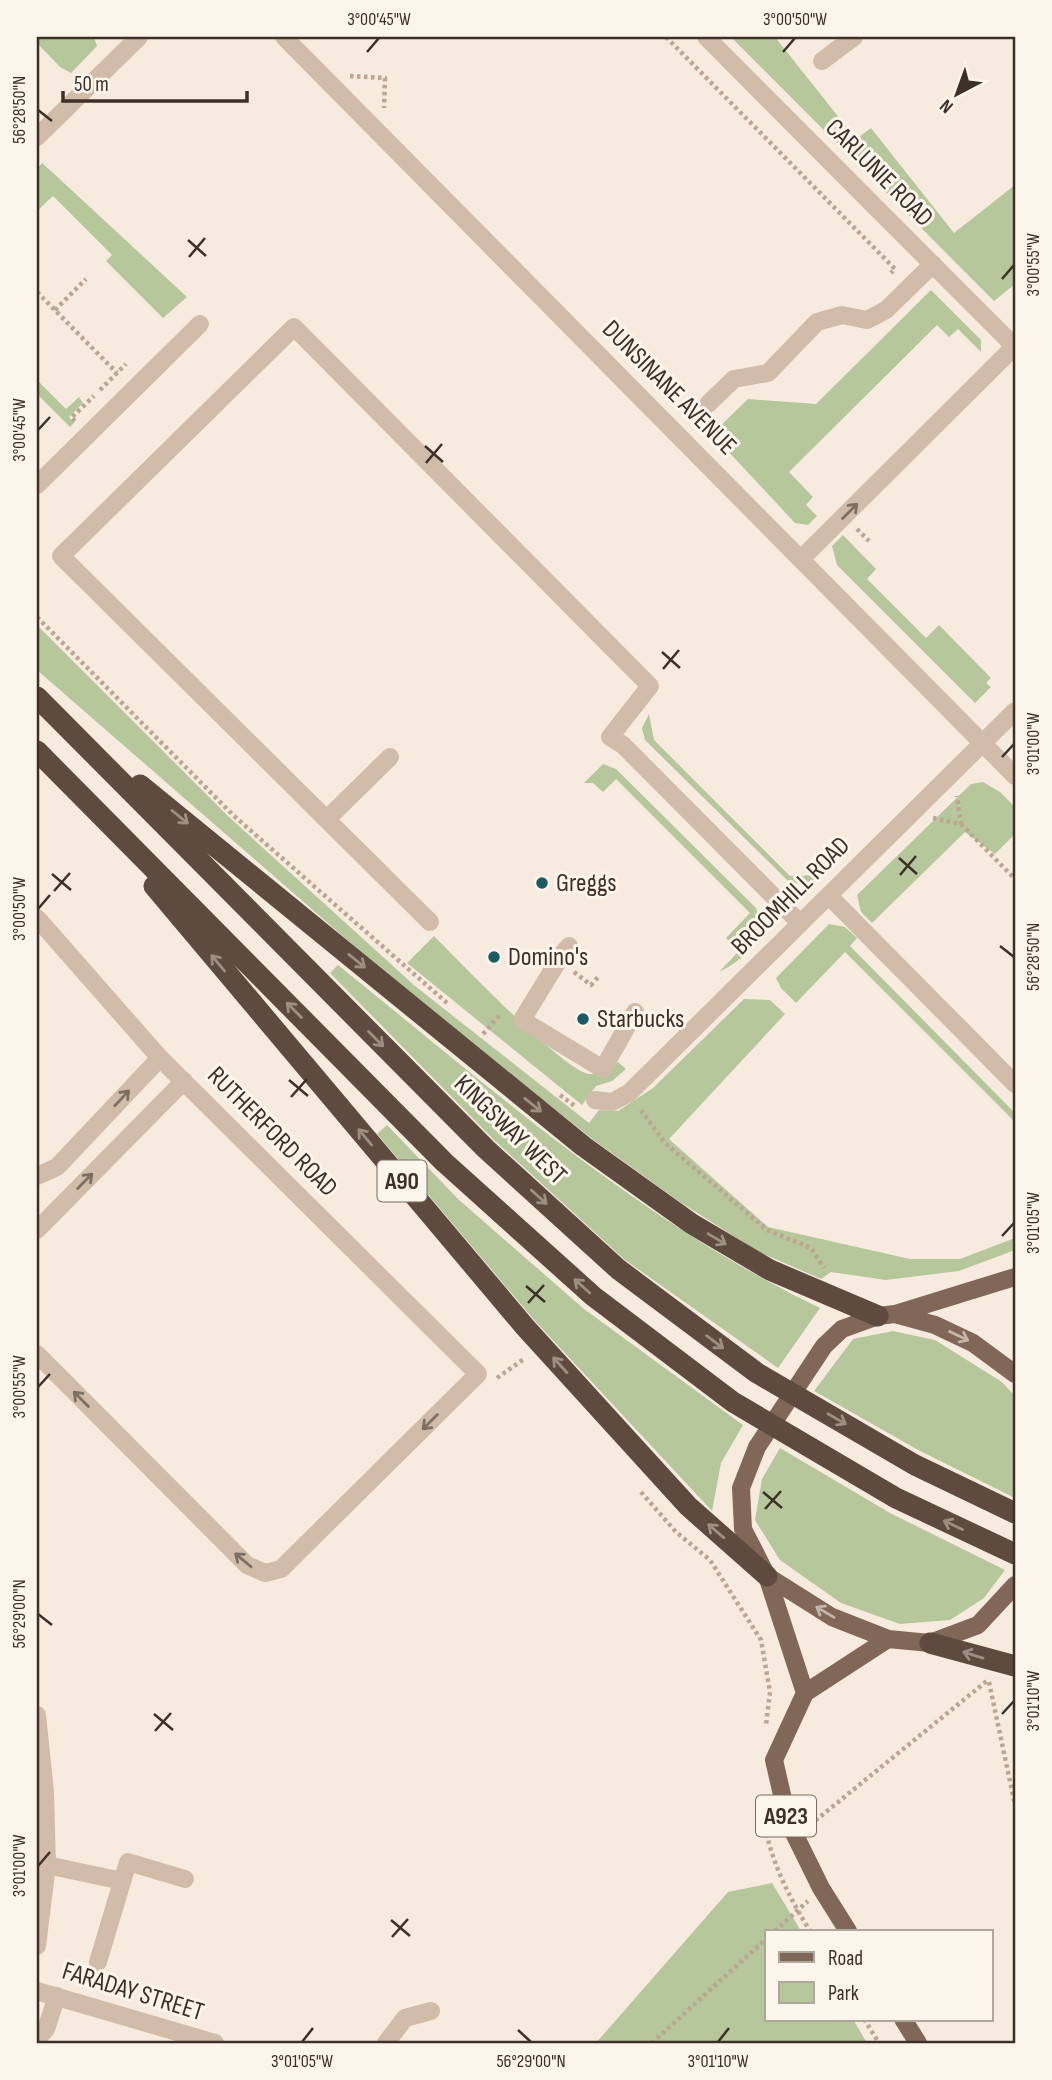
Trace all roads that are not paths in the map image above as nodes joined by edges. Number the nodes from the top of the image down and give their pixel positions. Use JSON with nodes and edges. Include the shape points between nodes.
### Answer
{"nodes":[{"id":1,"x":139,"y":37,"type":"edge"},
{"id":2,"x":284,"y":37,"type":"edge"},
{"id":3,"x":705,"y":37,"type":"edge"},
{"id":4,"x":855,"y":37,"type":"edge"},
{"id":5,"x":822,"y":61,"type":"dead end"},
{"id":6,"x":37,"y":137,"type":"edge"},
{"id":7,"x":933,"y":264,"type":"junction"},
{"id":8,"x":200,"y":324,"type":"dead end"},
{"id":9,"x":1015,"y":347,"type":"edge"},
{"id":10,"x":708,"y":404,"type":"dead end"},
{"id":11,"x":37,"y":485,"type":"edge"},
{"id":12,"x":801,"y":559,"type":"junction"},
{"id":13,"x":44,"y":705,"type":"edge"},
{"id":14,"x":1015,"y":711,"type":"edge"},
{"id":15,"x":983,"y":743,"type":"junction"},
{"id":16,"x":37,"y":751,"type":"edge"},
{"id":17,"x":390,"y":757,"type":"dead end"},
{"id":18,"x":55,"y":769,"type":"junction"},
{"id":19,"x":1015,"y":776,"type":"edge"},
{"id":20,"x":327,"y":820,"type":"junction"},
{"id":21,"x":829,"y":896,"type":"junction"},
{"id":22,"x":37,"y":918,"type":"edge"},
{"id":23,"x":430,"y":922,"type":"dead end"},
{"id":24,"x":800,"y":923,"type":"junction"},
{"id":25,"x":569,"y":946,"type":"dead end"},
{"id":26,"x":635,"y":1012,"type":"dead end"},
{"id":27,"x":160,"y":1058,"type":"junction"},
{"id":28,"x":184,"y":1081,"type":"junction"},
{"id":29,"x":1015,"y":1084,"type":"edge"},
{"id":30,"x":595,"y":1100,"type":"road end"},
{"id":31,"x":37,"y":1176,"type":"edge"},
{"id":32,"x":37,"y":1230,"type":"edge"},
{"id":33,"x":1015,"y":1277,"type":"edge"},
{"id":34,"x":886,"y":1315,"type":"junction"},
{"id":35,"x":37,"y":1354,"type":"edge"},
{"id":36,"x":1015,"y":1374,"type":"edge"},
{"id":37,"x":1015,"y":1513,"type":"edge"},
{"id":38,"x":1015,"y":1554,"type":"edge"},
{"id":39,"x":768,"y":1576,"type":"junction"},
{"id":40,"x":1015,"y":1585,"type":"edge"},
{"id":41,"x":888,"y":1639,"type":"junction"},
{"id":42,"x":930,"y":1643,"type":"junction"},
{"id":43,"x":1015,"y":1666,"type":"edge"},
{"id":44,"x":805,"y":1693,"type":"junction"},
{"id":45,"x":37,"y":1716,"type":"edge"},
{"id":46,"x":47,"y":1865,"type":"junction"},
{"id":47,"x":184,"y":1879,"type":"dead end"},
{"id":48,"x":122,"y":1881,"type":"junction"},
{"id":49,"x":847,"y":1930,"type":"edge"},
{"id":50,"x":37,"y":1946,"type":"edge"},
{"id":51,"x":98,"y":1962,"type":"dead end"},
{"id":52,"x":37,"y":1991,"type":"edge"},
{"id":53,"x":57,"y":1996,"type":"junction"},
{"id":54,"x":430,"y":2011,"type":"dead end"},
{"id":55,"x":903,"y":2021,"type":"edge"},
{"id":56,"x":46,"y":2038,"type":"edge"},
{"id":57,"x":208,"y":2042,"type":"edge"},
{"id":58,"x":386,"y":2043,"type":"edge"},
{"id":59,"x":918,"y":2043,"type":"edge"}],
"edges":[{"from":1,"to":6,"type":"street"},
{"from":2,"to":12,"type":"street","name":"DUNSINANE AVENUE"},
{"from":3,"to":7,"type":"street","name":"CARLUNIE ROAD"},
{"from":4,"to":5,"type":"street"},
{"from":7,"to":9,"type":"street","name":"CARLUNIE ROAD"},
{"from":7,"to":10,"type":"street","via":[[886,310],[867,320],[842,315],[817,322],[768,373],[734,379]]},
{"from":8,"to":11,"type":"street"},
{"from":12,"to":9,"type":"street","one_way":true},
{"from":12,"to":15,"type":"street","name":"DUNSINANE AVENUE"},
{"from":13,"to":34,"type":"highway","one_way":true,"via":[[583,1146],[692,1224],[770,1270]]},
{"from":13,"to":37,"type":"highway","name":"KINGSWAY WEST","one_way":true,"via":[[486,1149],[618,1269],[757,1373],[915,1465]]},
{"from":14,"to":15,"type":"street","name":"BROOMHILL ROAD"},
{"from":15,"to":19,"type":"street","name":"DUNSINANE AVENUE"},
{"from":15,"to":21,"type":"street","name":"BROOMHILL ROAD"},
{"from":16,"to":18,"type":"highway","number":"A90"},
{"from":17,"to":20,"type":"street"},
{"from":38,"to":18,"type":"highway","number":"A90","one_way":true,"via":[[896,1498],[733,1402],[593,1296],[444,1162]]},
{"from":39,"to":18,"type":"highway","number":"A90","one_way":true,"via":[[688,1506],[525,1327]]},
{"from":20,"to":23,"type":"street"},
{"from":20,"to":24,"type":"street","via":[[61,556],[294,327],[650,686],[610,737],[623,744]]},
{"from":21,"to":24,"type":"street","name":"BROOMHILL ROAD"},
{"from":21,"to":29,"type":"street"},
{"from":22,"to":27,"type":"street","name":"RUTHERFORD ROAD"},
{"from":24,"to":30,"type":"street","name":"BROOMHILL ROAD","via":[[629,1093],[611,1102]]},
{"from":25,"to":26,"type":"street","via":[[522,1020],[603,1069]]},
{"from":27,"to":28,"type":"street","name":"RUTHERFORD ROAD"},
{"from":31,"to":27,"type":"street","one_way":true,"via":[[57,1167]]},
{"from":32,"to":28,"type":"street","one_way":true},
{"from":28,"to":35,"type":"street","name":"RUTHERFORD ROAD","one_way":true,"via":[[478,1374],[281,1569],[265,1573],[247,1566]]},
{"from":33,"to":34,"type":"main road"},
{"from":34,"to":36,"type":"main road","one_way":true,"via":[[935,1325],[973,1343]]},
{"from":34,"to":39,"type":"main road","via":[[842,1329],[824,1346],[757,1447],[741,1488],[743,1529]]},
{"from":41,"to":39,"type":"main road","one_way":true,"via":[[832,1617]]},
{"from":39,"to":44,"type":"main road"},
{"from":40,"to":42,"type":"main road","via":[[978,1625]]},
{"from":41,"to":42,"type":"main road"},
{"from":41,"to":44,"type":"main road"},
{"from":43,"to":42,"type":"highway","one_way":true,"via":[[990,1670]]},
{"from":44,"to":49,"type":"main road","number":"A923","via":[[774,1760],[788,1821]]},
{"from":45,"to":46,"type":"street"},
{"from":46,"to":48,"type":"street"},
{"from":46,"to":50,"type":"street"},
{"from":47,"to":48,"type":"street","via":[[128,1862]]},
{"from":48,"to":51,"type":"street"},
{"from":52,"to":53,"type":"street","name":"FARADAY STREET"},
{"from":53,"to":56,"type":"street"},
{"from":53,"to":57,"type":"street","name":"FARADAY STREET"},
{"from":54,"to":58,"type":"street","via":[[405,2018]]},
{"from":55,"to":59,"type":"main road"}]}
